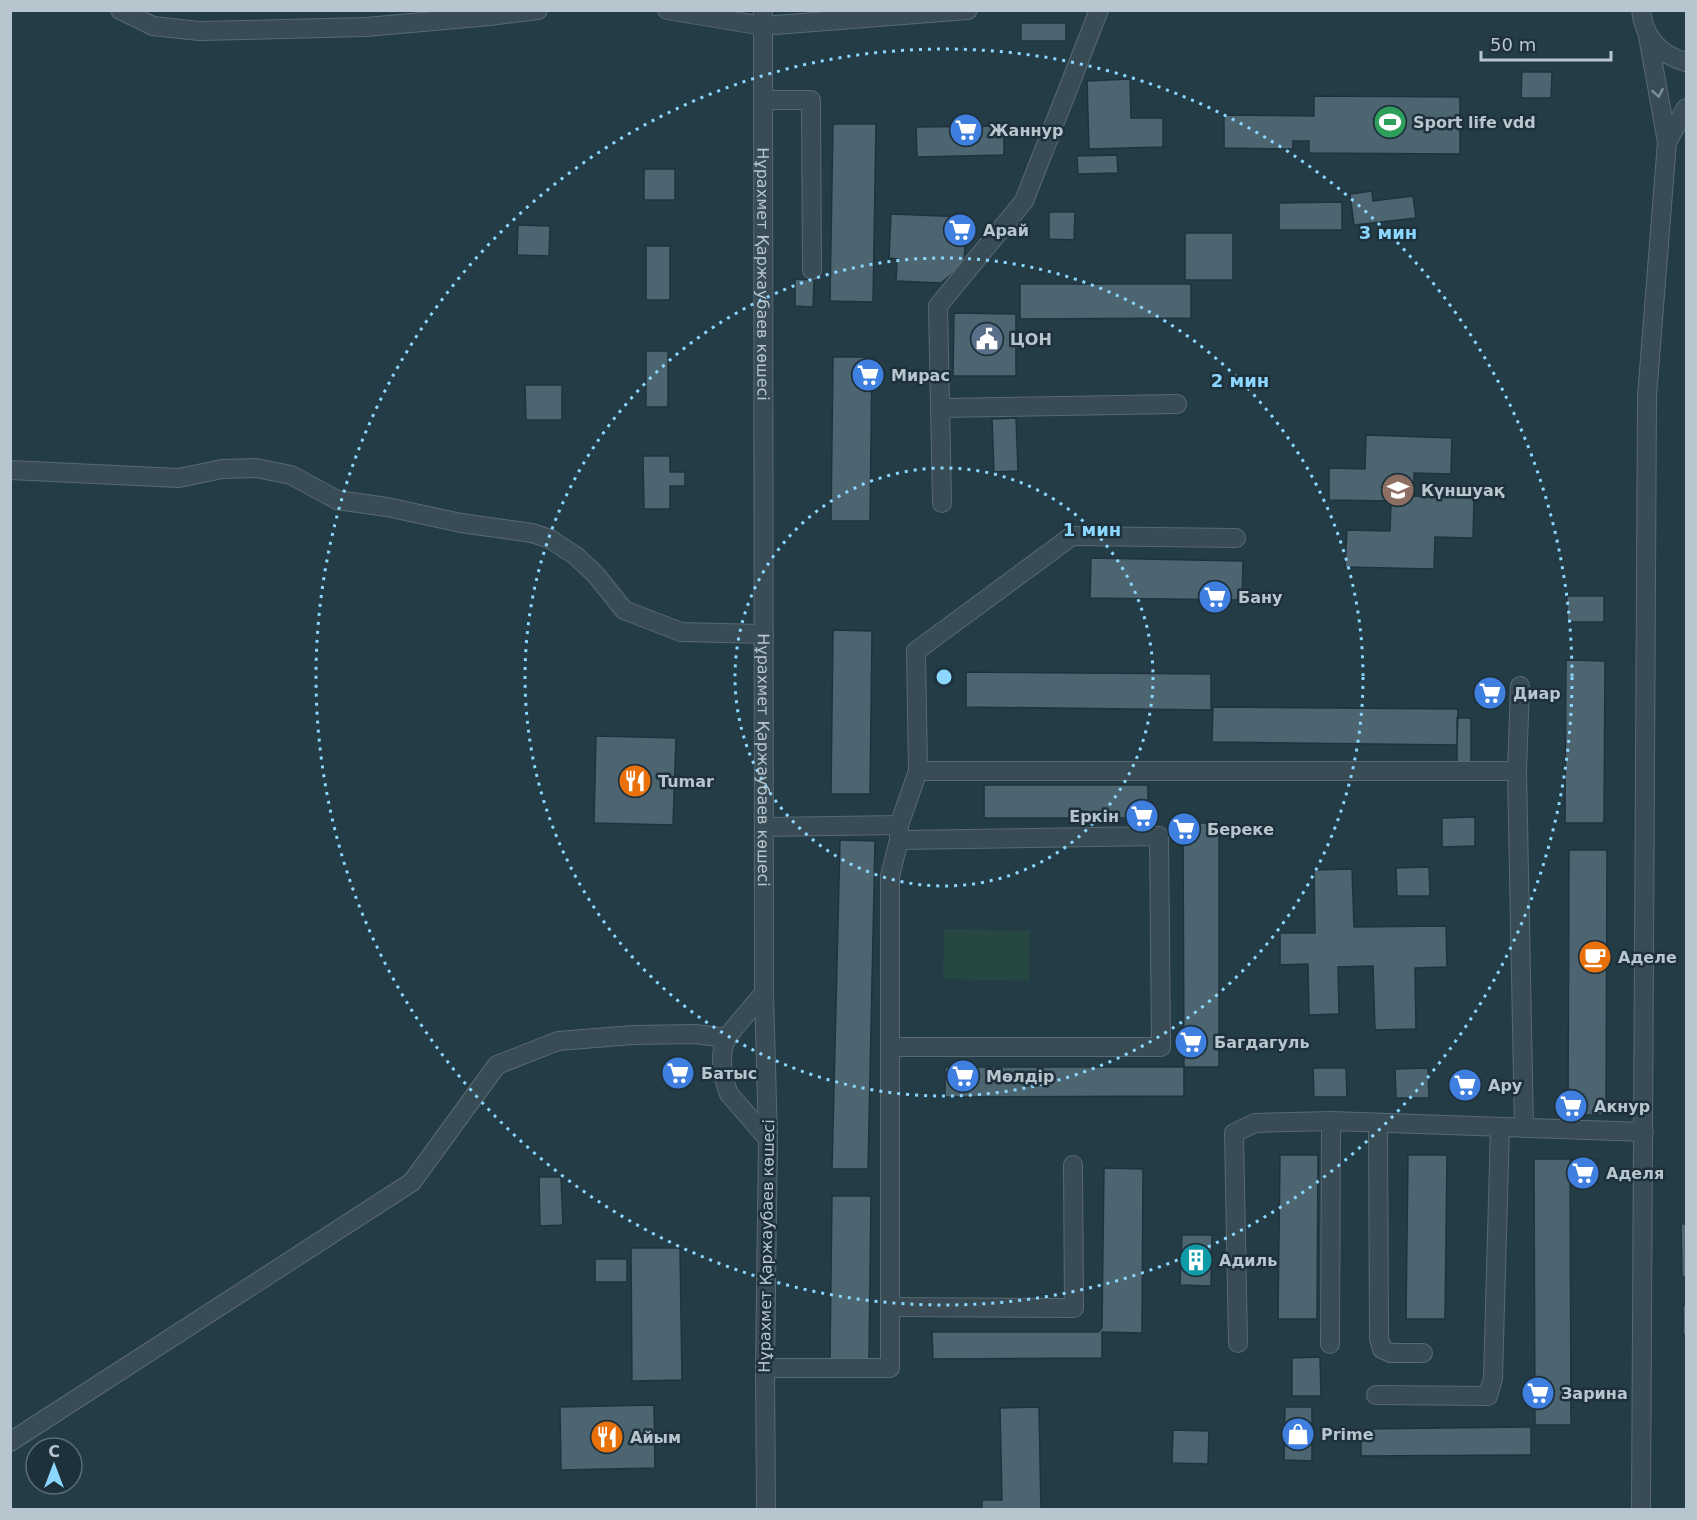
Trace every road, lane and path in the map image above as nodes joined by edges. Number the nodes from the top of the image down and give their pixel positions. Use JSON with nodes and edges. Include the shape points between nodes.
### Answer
{"nodes":[{"id":1,"x":120,"y":10,"type":"edge"},
{"id":2,"x":538,"y":10,"type":"edge"},
{"id":3,"x":667,"y":10,"type":"edge"},
{"id":4,"x":968,"y":10,"type":"edge"},
{"id":5,"x":1099,"y":10,"type":"edge"},
{"id":6,"x":1640,"y":11,"type":"edge"},
{"id":7,"x":763,"y":18,"type":"edge"},
{"id":8,"x":1648,"y":36,"type":"junction"},
{"id":9,"x":1686,"y":62,"type":"edge"},
{"id":10,"x":763,"y":100,"type":"junction"},
{"id":11,"x":1686,"y":108,"type":"edge"},
{"id":12,"x":1667,"y":142,"type":"junction"},
{"id":13,"x":812,"y":270,"type":"dead end"},
{"id":14,"x":1177,"y":404,"type":"dead end"},
{"id":15,"x":940,"y":408,"type":"junction"},
{"id":16,"x":10,"y":470,"type":"edge"},
{"id":17,"x":942,"y":503,"type":"dead end"},
{"id":18,"x":1236,"y":538,"type":"dead end"},
{"id":19,"x":764,"y":634,"type":"junction"},
{"id":20,"x":1520,"y":686,"type":"dead end"},
{"id":21,"x":918,"y":771,"type":"junction"},
{"id":22,"x":1517,"y":771,"type":"junction"},
{"id":23,"x":764,"y":827,"type":"junction"},
{"id":24,"x":899,"y":833,"type":"junction"},
{"id":25,"x":764,"y":993,"type":"junction"},
{"id":26,"x":727,"y":1038,"type":"junction"},
{"id":27,"x":890,"y":1047,"type":"junction"},
{"id":28,"x":1331,"y":1121,"type":"junction"},
{"id":29,"x":1378,"y":1124,"type":"junction"},
{"id":30,"x":1500,"y":1128,"type":"junction"},
{"id":31,"x":1524,"y":1128,"type":"junction"},
{"id":32,"x":1644,"y":1132,"type":"junction"},
{"id":33,"x":768,"y":1139,"type":"junction"},
{"id":34,"x":1073,"y":1165,"type":"dead end"},
{"id":35,"x":890,"y":1307,"type":"junction"},
{"id":36,"x":1238,"y":1343,"type":"dead end"},
{"id":37,"x":1330,"y":1344,"type":"dead end"},
{"id":38,"x":1423,"y":1353,"type":"dead end"},
{"id":39,"x":765,"y":1368,"type":"junction"},
{"id":40,"x":1377,"y":1395,"type":"dead end"},
{"id":41,"x":10,"y":1442,"type":"edge"},
{"id":42,"x":766,"y":1509,"type":"edge"},
{"id":43,"x":1641,"y":1509,"type":"edge"}],
"edges":[{"from":1,"to":2,"type":"street","via":[[153,26],[199,31],[366,27]]},
{"from":3,"to":7,"type":"street"},
{"from":4,"to":7,"type":"street"},
{"from":5,"to":15,"type":"street","via":[[1024,201],[938,306]]},
{"from":6,"to":8,"type":"street"},
{"from":7,"to":10,"type":"street","name":"Нұрахмет Қаржаубаев көшесі"},
{"from":8,"to":9,"type":"street","via":[[1665,54]]},
{"from":8,"to":12,"type":"street","one_way":true},
{"from":10,"to":13,"type":"street","via":[[811,100]]},
{"from":10,"to":19,"type":"street","name":"Нұрахмет Қаржаубаев көшесі"},
{"from":11,"to":12,"type":"street"},
{"from":12,"to":32,"type":"street","via":[[1647,396]]},
{"from":14,"to":15,"type":"street"},
{"from":15,"to":17,"type":"street"},
{"from":16,"to":19,"type":"street","via":[[179,478],[222,469],[256,468],[291,475],[337,500],[550,539],[597,575],[624,610],[681,632]]},
{"from":18,"to":21,"type":"street","via":[[1072,536],[916,651]]},
{"from":19,"to":23,"type":"street","name":"Нұрахмет Қаржаубаев көшесі"},
{"from":20,"to":22,"type":"street"},
{"from":21,"to":22,"type":"street"},
{"from":21,"to":24,"type":"street"},
{"from":22,"to":31,"type":"street"},
{"from":23,"to":24,"type":"street"},
{"from":23,"to":25,"type":"street","name":"Нұрахмет Қаржаубаев көшесі"},
{"from":24,"to":27,"type":"street","via":[[890,876]]},
{"from":24,"to":27,"type":"street","via":[[1159,836],[1161,1047]]},
{"from":25,"to":26,"type":"street"},
{"from":25,"to":33,"type":"street","name":"Нұрахмет Қаржаубаев көшесі"},
{"from":26,"to":33,"type":"street","via":[[723,1067],[729,1094]]},
{"from":26,"to":41,"type":"street","via":[[633,1035],[558,1041],[497,1065],[412,1182]]},
{"from":27,"to":35,"type":"street"},
{"from":28,"to":29,"type":"street"},
{"from":28,"to":36,"type":"street","via":[[1255,1123],[1234,1133]]},
{"from":28,"to":37,"type":"street"},
{"from":29,"to":30,"type":"street"},
{"from":29,"to":38,"type":"street","via":[[1379,1338],[1382,1349],[1390,1353]]},
{"from":30,"to":31,"type":"street"},
{"from":30,"to":40,"type":"street","via":[[1493,1378],[1488,1396]]},
{"from":31,"to":32,"type":"street"},
{"from":32,"to":43,"type":"street"},
{"from":33,"to":39,"type":"street","name":"Нұрахмет Қаржаубаев көшесі"},
{"from":34,"to":35,"type":"street","via":[[1074,1308]]},
{"from":35,"to":39,"type":"street","via":[[890,1368]]},
{"from":39,"to":42,"type":"street","name":"Нұрахмет Қаржаубаев көшесі"}]}
